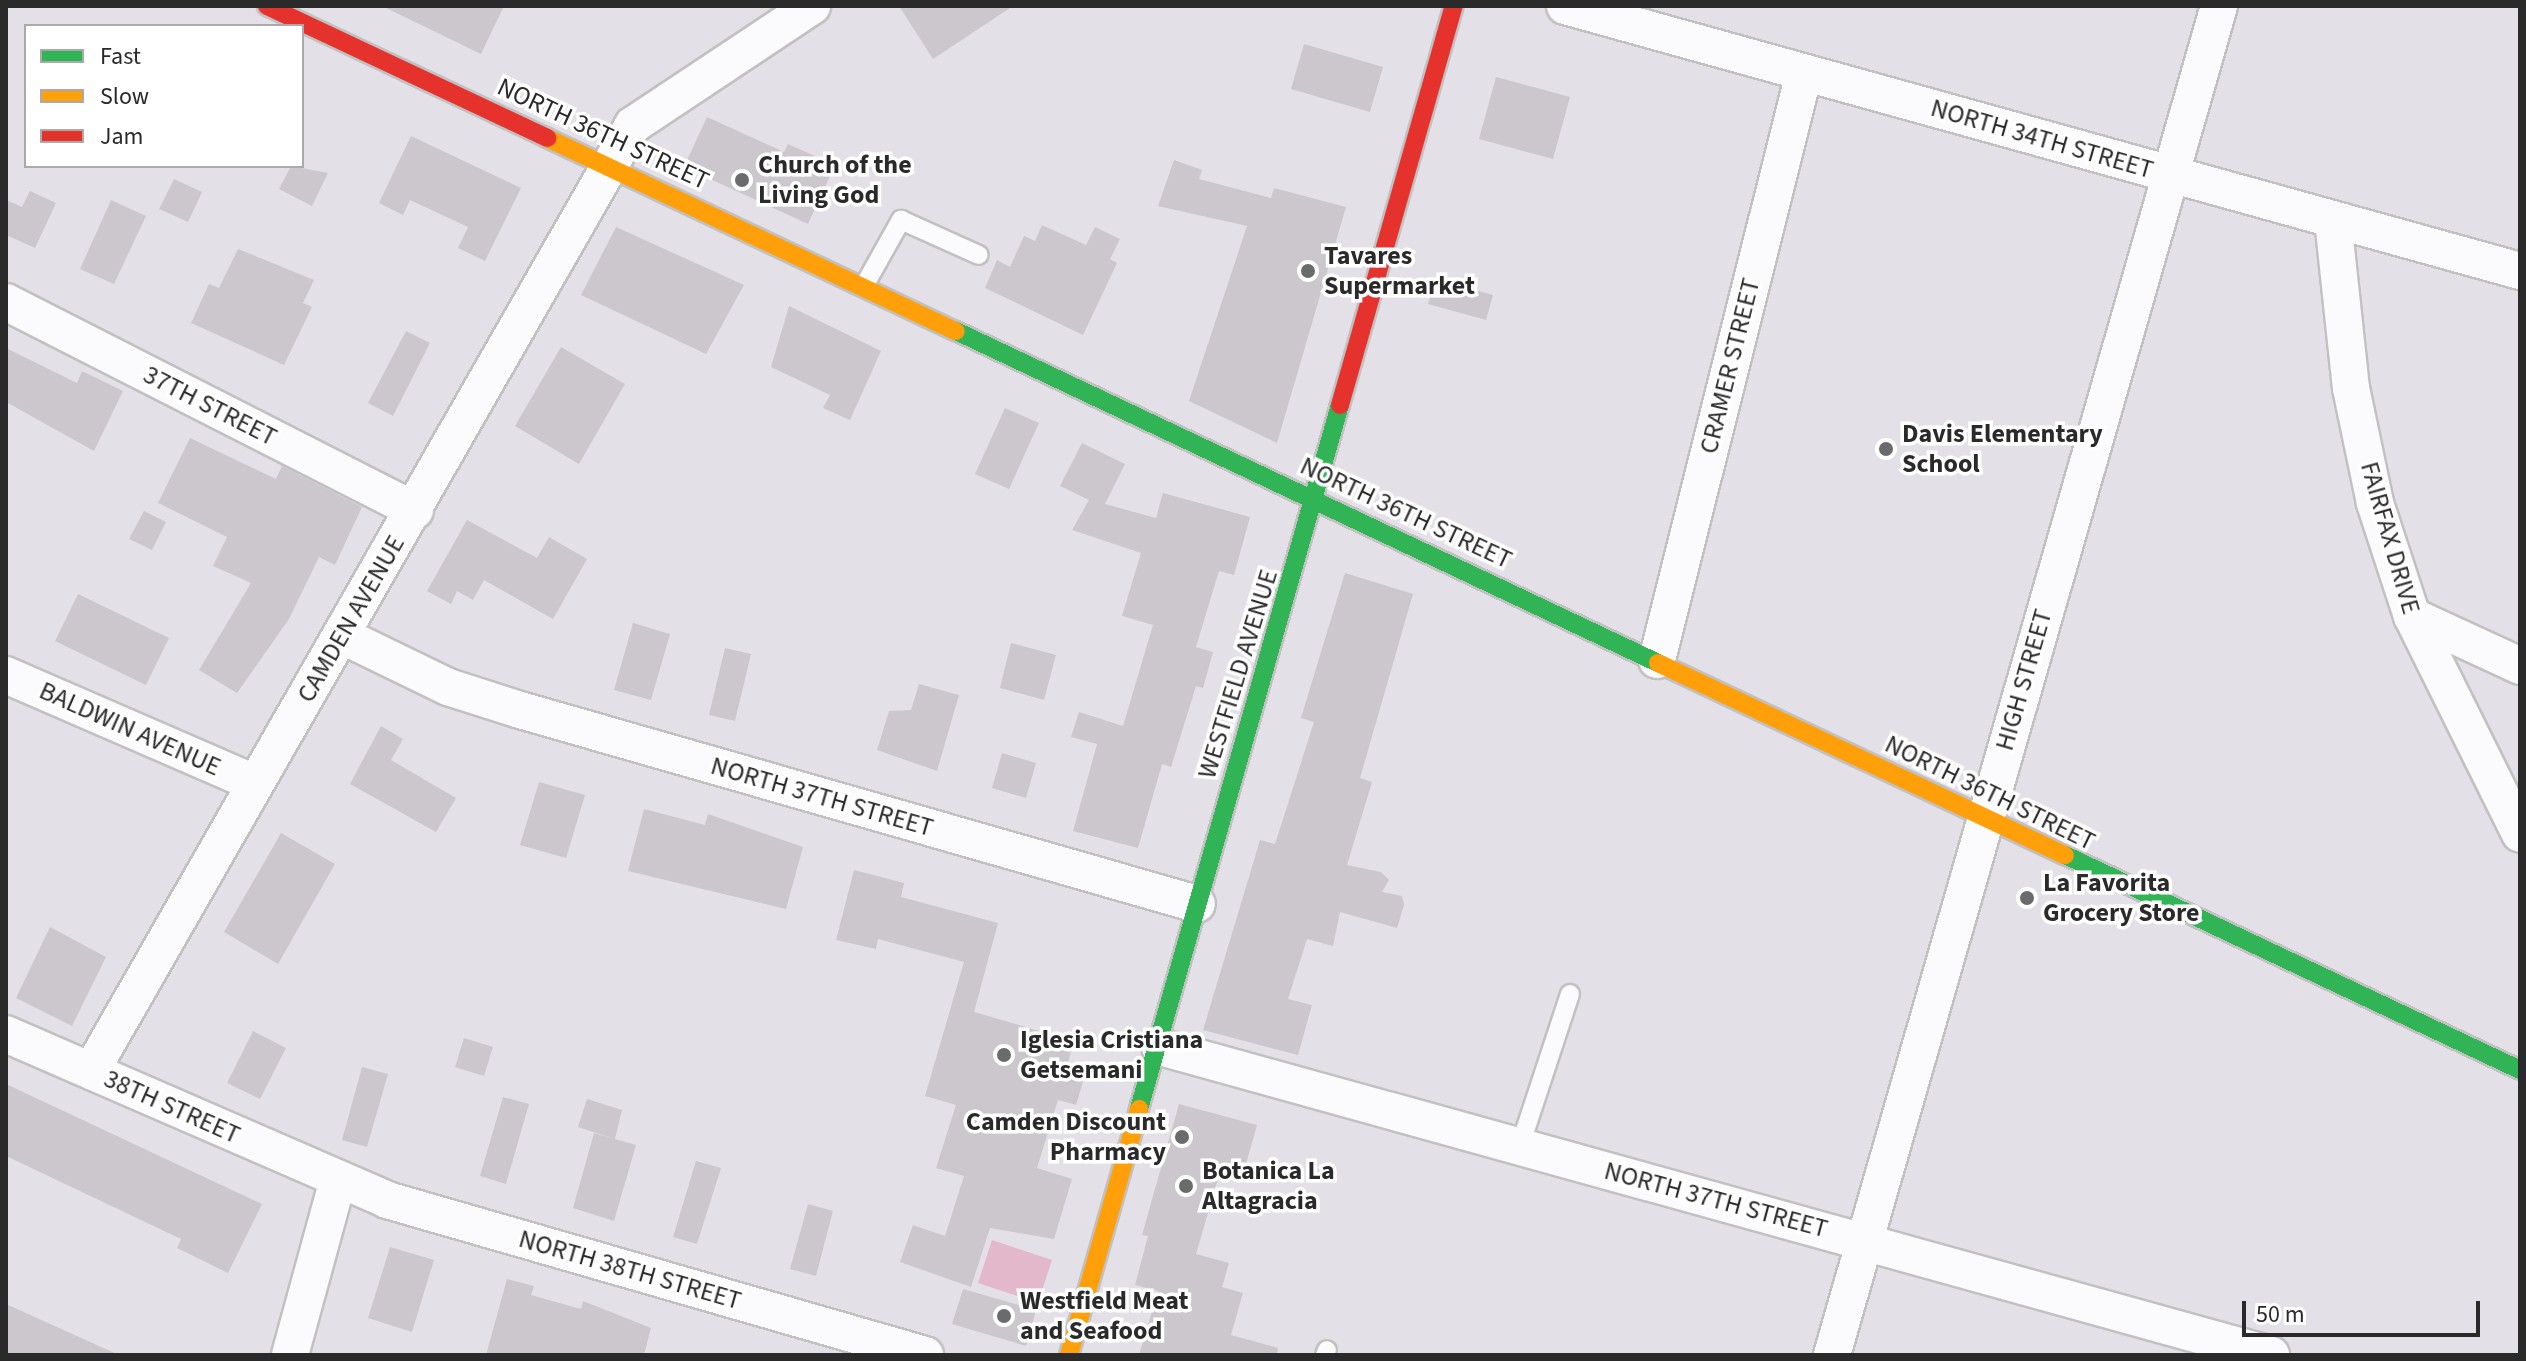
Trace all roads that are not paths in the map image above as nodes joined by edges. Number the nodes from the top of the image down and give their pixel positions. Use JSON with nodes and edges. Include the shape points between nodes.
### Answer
{"nodes":[{"id":1,"x":267,"y":6,"type":"edge"},
{"id":2,"x":812,"y":6,"type":"edge"},
{"id":3,"x":1454,"y":6,"type":"edge"},
{"id":4,"x":1565,"y":6,"type":"edge"},
{"id":5,"x":2219,"y":6,"type":"edge"},
{"id":6,"x":1608,"y":12,"type":"edge"},
{"id":7,"x":1804,"y":73,"type":"junction"},
{"id":8,"x":608,"y":165,"type":"junction"},
{"id":9,"x":2169,"y":175,"type":"junction"},
{"id":10,"x":2333,"y":220,"type":"junction"},
{"id":11,"x":979,"y":255,"type":"dead end"},
{"id":12,"x":2520,"y":271,"type":"edge"},
{"id":13,"x":864,"y":286,"type":"junction"},
{"id":14,"x":6,"y":302,"type":"edge"},
{"id":15,"x":1317,"y":500,"type":"junction"},
{"id":16,"x":415,"y":510,"type":"junction"},
{"id":17,"x":2412,"y":616,"type":"junction"},
{"id":18,"x":341,"y":635,"type":"junction"},
{"id":19,"x":1657,"y":660,"type":"junction"},
{"id":20,"x":2520,"y":666,"type":"edge"},
{"id":21,"x":6,"y":675,"type":"edge"},
{"id":22,"x":254,"y":783,"type":"junction"},
{"id":23,"x":1983,"y":820,"type":"junction"},
{"id":24,"x":2520,"y":834,"type":"edge"},
{"id":25,"x":1197,"y":904,"type":"junction"},
{"id":26,"x":1570,"y":994,"type":"dead end"},
{"id":27,"x":6,"y":1034,"type":"edge"},
{"id":28,"x":1160,"y":1047,"type":"junction"},
{"id":29,"x":2520,"y":1070,"type":"edge"},
{"id":30,"x":91,"y":1071,"type":"junction"},
{"id":31,"x":1520,"y":1146,"type":"junction"},
{"id":32,"x":338,"y":1180,"type":"junction"},
{"id":33,"x":1864,"y":1241,"type":"junction"},
{"id":34,"x":290,"y":1355,"type":"edge"},
{"id":35,"x":925,"y":1355,"type":"edge"},
{"id":36,"x":1069,"y":1355,"type":"edge"},
{"id":37,"x":1832,"y":1355,"type":"edge"},
{"id":38,"x":2271,"y":1355,"type":"edge"}],
"edges":[{"from":1,"to":8,"type":"street","name":"NORTH 36TH STREET"},
{"from":2,"to":8,"type":"street","name":"CAMDEN AVENUE","via":[[633,125]]},
{"from":3,"to":15,"type":"street","name":"WESTFIELD AVENUE"},
{"from":4,"to":6,"type":"street","name":"NORTH 34TH STREET"},
{"from":5,"to":9,"type":"street","name":"HIGH STREET"},
{"from":6,"to":7,"type":"street","name":"NORTH 34TH STREET"},
{"from":7,"to":9,"type":"street","name":"NORTH 34TH STREET"},
{"from":7,"to":19,"type":"street","name":"CRAMER STREET"},
{"from":8,"to":13,"type":"street","name":"NORTH 36TH STREET"},
{"from":8,"to":16,"type":"street","name":"CAMDEN AVENUE"},
{"from":9,"to":10,"type":"street","name":"NORTH 34TH STREET"},
{"from":9,"to":23,"type":"street","name":"HIGH STREET"},
{"from":10,"to":12,"type":"street","name":"NORTH 34TH STREET"},
{"from":10,"to":17,"type":"street","name":"FAIRFAX DRIVE","via":[[2351,388],[2375,503]]},
{"from":11,"to":13,"type":"lane","via":[[901,220]]},
{"from":13,"to":15,"type":"street","name":"NORTH 36TH STREET"},
{"from":14,"to":16,"type":"street","name":"37TH STREET"},
{"from":15,"to":19,"type":"street","name":"NORTH 36TH STREET"},
{"from":15,"to":25,"type":"street","name":"WESTFIELD AVENUE"},
{"from":16,"to":18,"type":"street","name":"CAMDEN AVENUE"},
{"from":17,"to":20,"type":"street"},
{"from":17,"to":24,"type":"street","name":"FAIRFAX DRIVE"},
{"from":18,"to":22,"type":"street","name":"CAMDEN AVENUE"},
{"from":18,"to":25,"type":"street","name":"NORTH 37TH STREET","via":[[448,687]]},
{"from":19,"to":23,"type":"street","name":"NORTH 36TH STREET"},
{"from":21,"to":22,"type":"street","name":"BALDWIN AVENUE"},
{"from":22,"to":30,"type":"street","name":"CAMDEN AVENUE"},
{"from":23,"to":29,"type":"street","name":"NORTH 36TH STREET"},
{"from":23,"to":33,"type":"street","name":"HIGH STREET"},
{"from":25,"to":28,"type":"street","name":"WESTFIELD AVENUE"},
{"from":26,"to":31,"type":"lane"},
{"from":27,"to":30,"type":"street","name":"38TH STREET"},
{"from":28,"to":31,"type":"street","name":"NORTH 37TH STREET"},
{"from":28,"to":36,"type":"street","name":"WESTFIELD AVENUE"},
{"from":30,"to":32,"type":"street","name":"38TH STREET"},
{"from":31,"to":33,"type":"street","name":"NORTH 37TH STREET"},
{"from":32,"to":34,"type":"street"},
{"from":32,"to":35,"type":"street","name":"NORTH 38TH STREET"},
{"from":33,"to":37,"type":"street","name":"HIGH STREET"},
{"from":33,"to":38,"type":"street","name":"NORTH 37TH STREET"}]}
